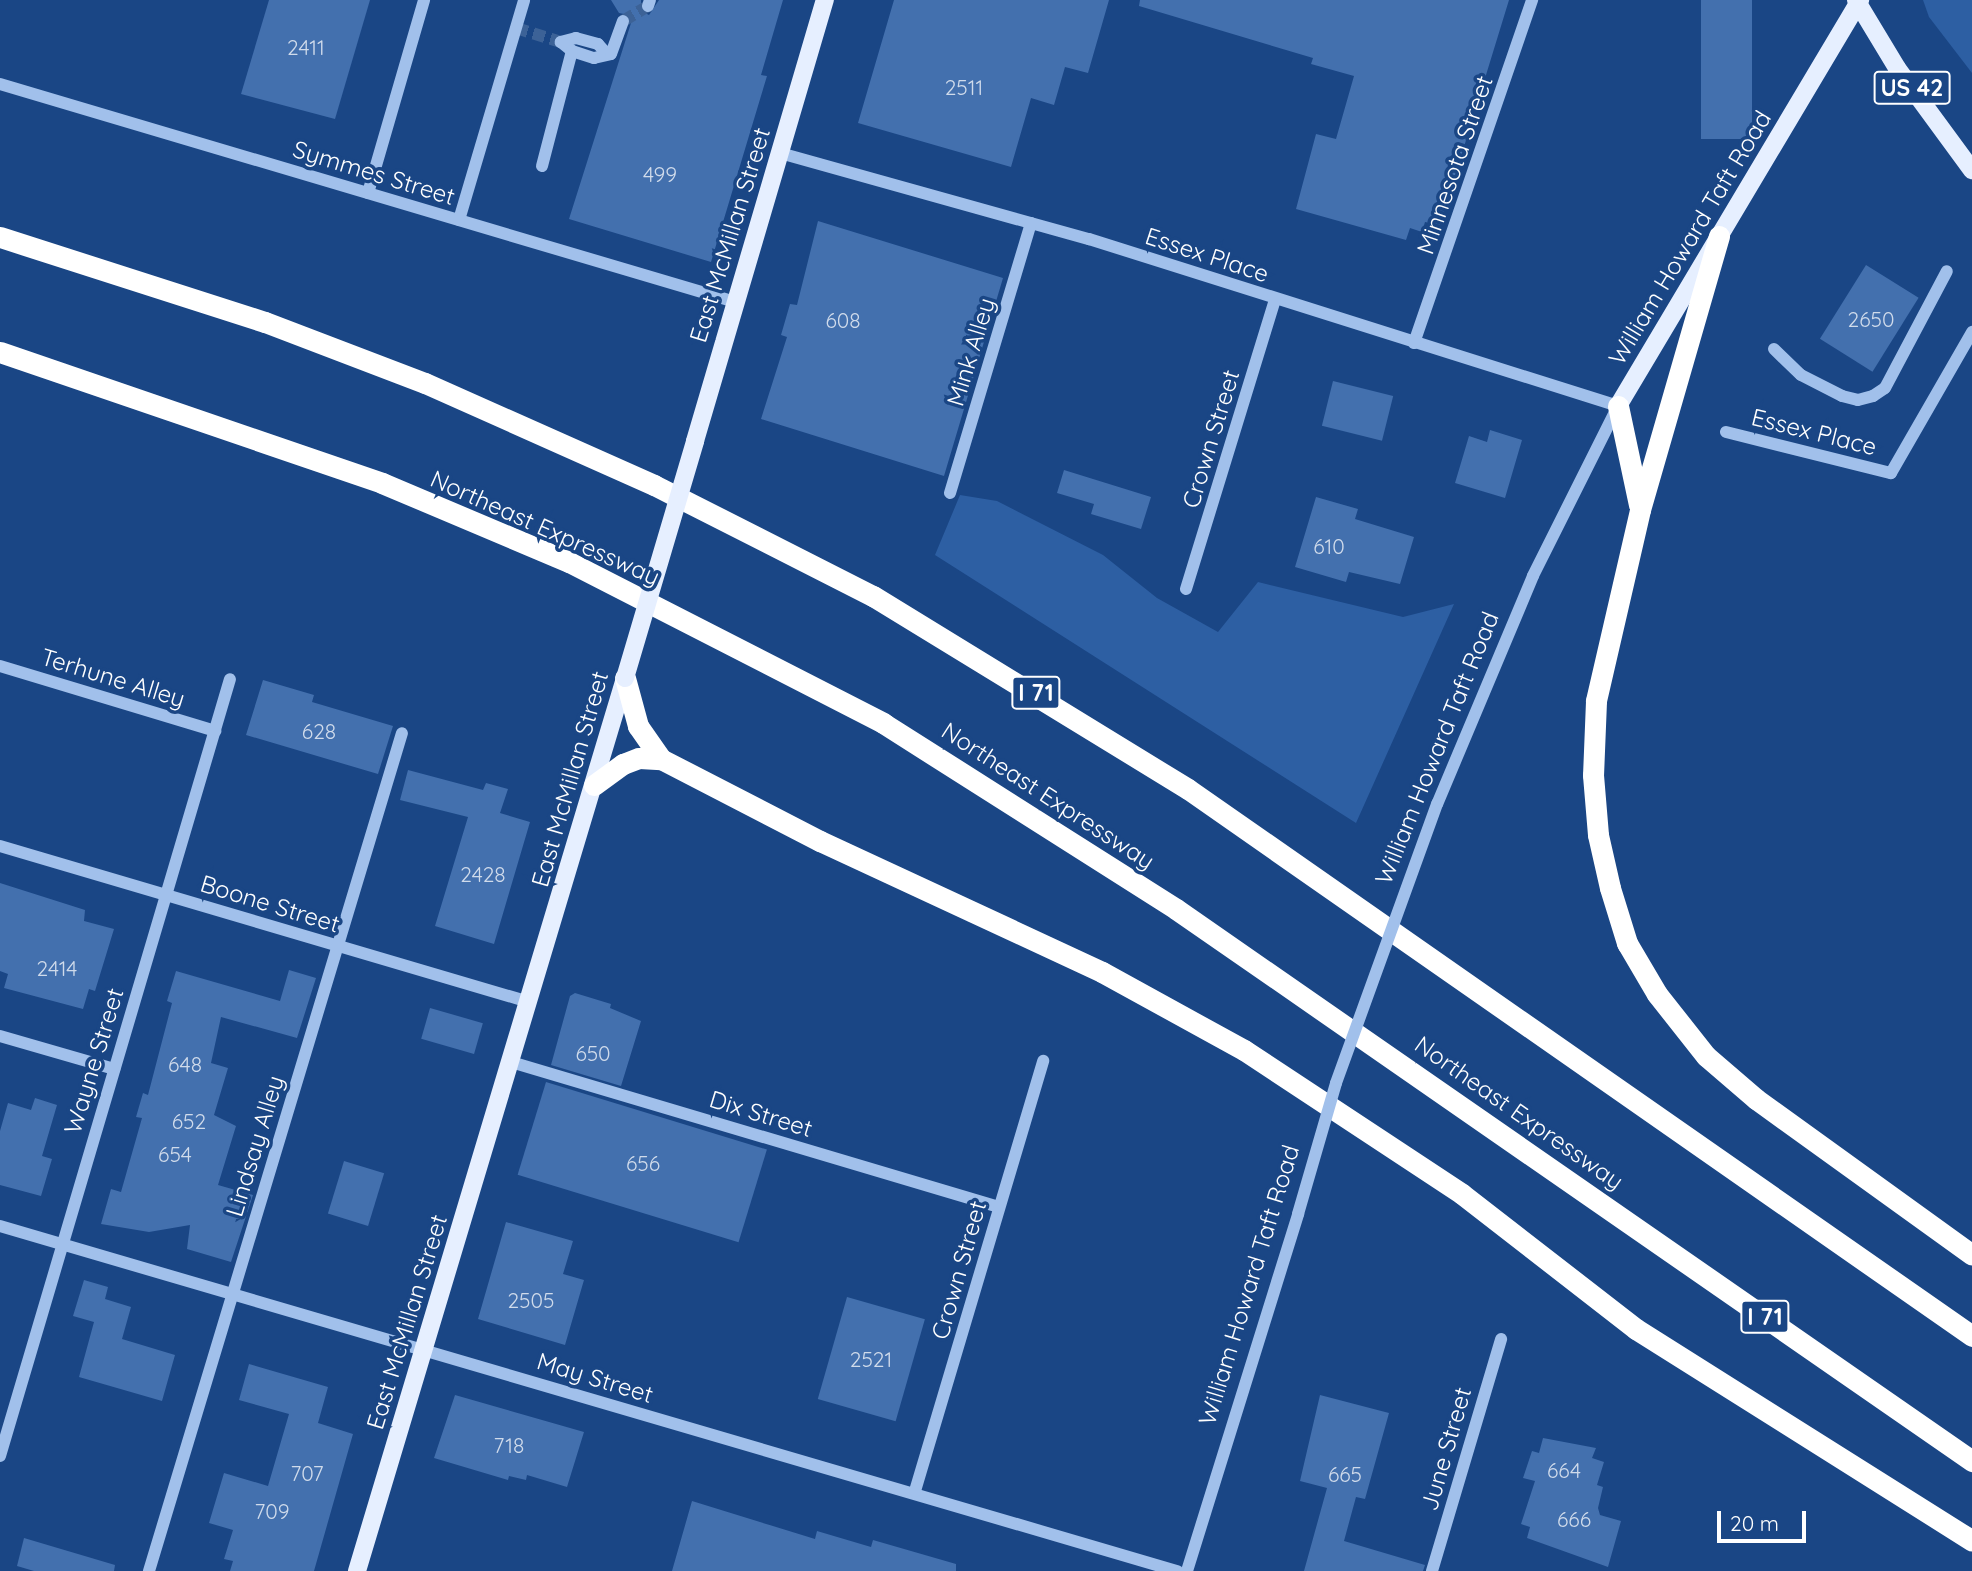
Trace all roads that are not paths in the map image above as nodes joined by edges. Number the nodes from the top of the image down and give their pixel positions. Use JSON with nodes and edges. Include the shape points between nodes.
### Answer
{"nodes":[{"id":1,"x":424,"y":0,"type":"edge"},
{"id":2,"x":524,"y":0,"type":"edge"},
{"id":3,"x":825,"y":0,"type":"edge"},
{"id":4,"x":1532,"y":0,"type":"edge"},
{"id":5,"x":1858,"y":1,"type":"edge"},
{"id":6,"x":623,"y":21,"type":"tunnel mouth"},
{"id":7,"x":0,"y":84,"type":"edge"},
{"id":8,"x":780,"y":153,"type":"junction"},
{"id":9,"x":542,"y":166,"type":"dead end"},
{"id":10,"x":1972,"y":170,"type":"edge"},
{"id":11,"x":368,"y":193,"type":"junction"},
{"id":12,"x":459,"y":220,"type":"junction"},
{"id":13,"x":1031,"y":223,"type":"junction"},
{"id":14,"x":1719,"y":236,"type":"junction"},
{"id":15,"x":0,"y":237,"type":"edge"},
{"id":16,"x":1947,"y":271,"type":"dead end"},
{"id":17,"x":1275,"y":300,"type":"junction"},
{"id":18,"x":735,"y":302,"type":"junction"},
{"id":19,"x":1972,"y":332,"type":"edge"},
{"id":20,"x":1414,"y":343,"type":"junction"},
{"id":21,"x":1774,"y":349,"type":"dead end"},
{"id":22,"x":0,"y":352,"type":"edge"},
{"id":23,"x":1618,"y":407,"type":"junction"},
{"id":24,"x":1726,"y":432,"type":"dead end"},
{"id":25,"x":950,"y":493,"type":"dead end"},
{"id":26,"x":1640,"y":510,"type":"junction"},
{"id":27,"x":1186,"y":589,"type":"dead end"},
{"id":28,"x":0,"y":666,"type":"edge"},
{"id":29,"x":625,"y":678,"type":"junction"},
{"id":30,"x":230,"y":679,"type":"dead end"},
{"id":31,"x":215,"y":730,"type":"junction"},
{"id":32,"x":402,"y":733,"type":"dead end"},
{"id":33,"x":660,"y":759,"type":"junction"},
{"id":34,"x":594,"y":785,"type":"junction"},
{"id":35,"x":0,"y":846,"type":"edge"},
{"id":36,"x":166,"y":894,"type":"junction"},
{"id":37,"x":340,"y":946,"type":"junction"},
{"id":38,"x":529,"y":1002,"type":"junction"},
{"id":39,"x":0,"y":1036,"type":"edge"},
{"id":40,"x":1043,"y":1061,"type":"dead end"},
{"id":41,"x":511,"y":1062,"type":"junction"},
{"id":42,"x":114,"y":1069,"type":"junction"},
{"id":43,"x":999,"y":1207,"type":"junction"},
{"id":44,"x":0,"y":1226,"type":"edge"},
{"id":45,"x":62,"y":1244,"type":"junction"},
{"id":46,"x":1972,"y":1255,"type":"edge"},
{"id":47,"x":231,"y":1293,"type":"junction"},
{"id":48,"x":1972,"y":1336,"type":"edge"},
{"id":49,"x":1501,"y":1339,"type":"dead end"},
{"id":50,"x":424,"y":1350,"type":"junction"},
{"id":51,"x":6,"y":1417,"type":"edge"},
{"id":52,"x":0,"y":1456,"type":"edge"},
{"id":53,"x":1972,"y":1461,"type":"edge"},
{"id":54,"x":915,"y":1491,"type":"junction"},
{"id":55,"x":1972,"y":1541,"type":"edge"},
{"id":56,"x":149,"y":1571,"type":"edge"},
{"id":57,"x":357,"y":1571,"type":"edge"},
{"id":58,"x":1177,"y":1571,"type":"edge"},
{"id":59,"x":1187,"y":1571,"type":"edge"},
{"id":60,"x":1432,"y":1571,"type":"edge"}],
"edges":[{"from":1,"to":11,"type":"street"},
{"from":2,"to":12,"type":"street"},
{"from":3,"to":8,"type":"main road","name":"East McMillan Street"},
{"from":4,"to":20,"type":"street","name":"Minnesota Street"},
{"from":5,"to":10,"type":"main road","number":"US 42","via":[[1898,68]]},
{"from":5,"to":14,"type":"main road","name":"William Howard Taft Road"},
{"from":6,"to":9,"type":"street","via":[[611,54],[598,44],[576,38],[561,42],[572,51]]},
{"from":7,"to":11,"type":"street","name":"Symmes Street"},
{"from":8,"to":13,"type":"street","name":"Essex Place"},
{"from":8,"to":18,"type":"main road","name":"East McMillan Street"},
{"from":11,"to":12,"type":"street","name":"Symmes Street"},
{"from":12,"to":18,"type":"street","name":"Symmes Street"},
{"from":13,"to":17,"type":"street","name":"Essex Place"},
{"from":13,"to":25,"type":"street","name":"Mink Alley"},
{"from":14,"to":23,"type":"main road","name":"William Howard Taft Road"},
{"from":14,"to":26,"type":"highway"},
{"from":15,"to":48,"type":"highway","number":"I 71","via":[[265,322],[425,383],[654,485],[873,596],[1188,789]]},
{"from":16,"to":21,"type":"street","via":[[1885,388],[1873,396],[1858,400],[1842,397],[1801,375]]},
{"from":17,"to":20,"type":"street","name":"Essex Place"},
{"from":17,"to":27,"type":"street","name":"Crown Street"},
{"from":18,"to":29,"type":"main road","name":"East McMillan Street","bridge":true},
{"from":19,"to":24,"type":"street","name":"Essex Place","via":[[1891,473]]},
{"from":20,"to":23,"type":"street","name":"Essex Place"},
{"from":22,"to":53,"type":"highway","name":"Northeast Expressway","number":"I 71","via":[[382,483],[544,551],[883,723],[1176,909]]},
{"from":23,"to":26,"type":"highway"},
{"from":23,"to":59,"type":"street","name":"William Howard Taft Road","bridge":true,"via":[[1533,576],[1437,804],[1336,1083]]},
{"from":26,"to":46,"type":"highway","via":[[1595,701],[1593,775],[1598,835],[1627,943],[1657,994],[1706,1056],[1767,1107]]},
{"from":28,"to":31,"type":"street","name":"Terhune Alley"},
{"from":29,"to":33,"type":"highway","via":[[638,726]]},
{"from":29,"to":34,"type":"main road","name":"East McMillan Street"},
{"from":30,"to":31,"type":"street","name":"Wayne Street"},
{"from":31,"to":36,"type":"street","name":"Wayne Street"},
{"from":32,"to":37,"type":"street","name":"Lindsay Alley"},
{"from":33,"to":34,"type":"highway","via":[[639,758],[623,764]]},
{"from":33,"to":55,"type":"highway","via":[[1102,972],[1244,1050],[1462,1195],[1636,1329]]},
{"from":34,"to":38,"type":"main road","name":"East McMillan Street"},
{"from":35,"to":36,"type":"street","name":"Boone Street"},
{"from":36,"to":37,"type":"street","name":"Boone Street"},
{"from":36,"to":42,"type":"street","name":"Wayne Street"},
{"from":37,"to":38,"type":"street","name":"Boone Street"},
{"from":37,"to":47,"type":"street","name":"Lindsay Alley"},
{"from":38,"to":41,"type":"main road","name":"East McMillan Street"},
{"from":39,"to":42,"type":"street"},
{"from":40,"to":43,"type":"street","name":"Crown Street"},
{"from":41,"to":43,"type":"street","name":"Dix Street"},
{"from":41,"to":50,"type":"main road","name":"East McMillan Street"},
{"from":42,"to":45,"type":"street","name":"Wayne Street"},
{"from":43,"to":54,"type":"street","name":"Crown Street"},
{"from":44,"to":45,"type":"street","name":"May Street"},
{"from":45,"to":47,"type":"street","name":"May Street"},
{"from":45,"to":51,"type":"street","name":"Wayne Street"},
{"from":47,"to":50,"type":"street","name":"May Street"},
{"from":47,"to":56,"type":"street","name":"Lindsay Alley"},
{"from":49,"to":60,"type":"street","name":"June Street"},
{"from":50,"to":54,"type":"street","name":"May Street"},
{"from":50,"to":57,"type":"main road","name":"East McMillan Street"},
{"from":51,"to":52,"type":"street","name":"Wayne Street"},
{"from":54,"to":58,"type":"street","name":"May Street"}]}
